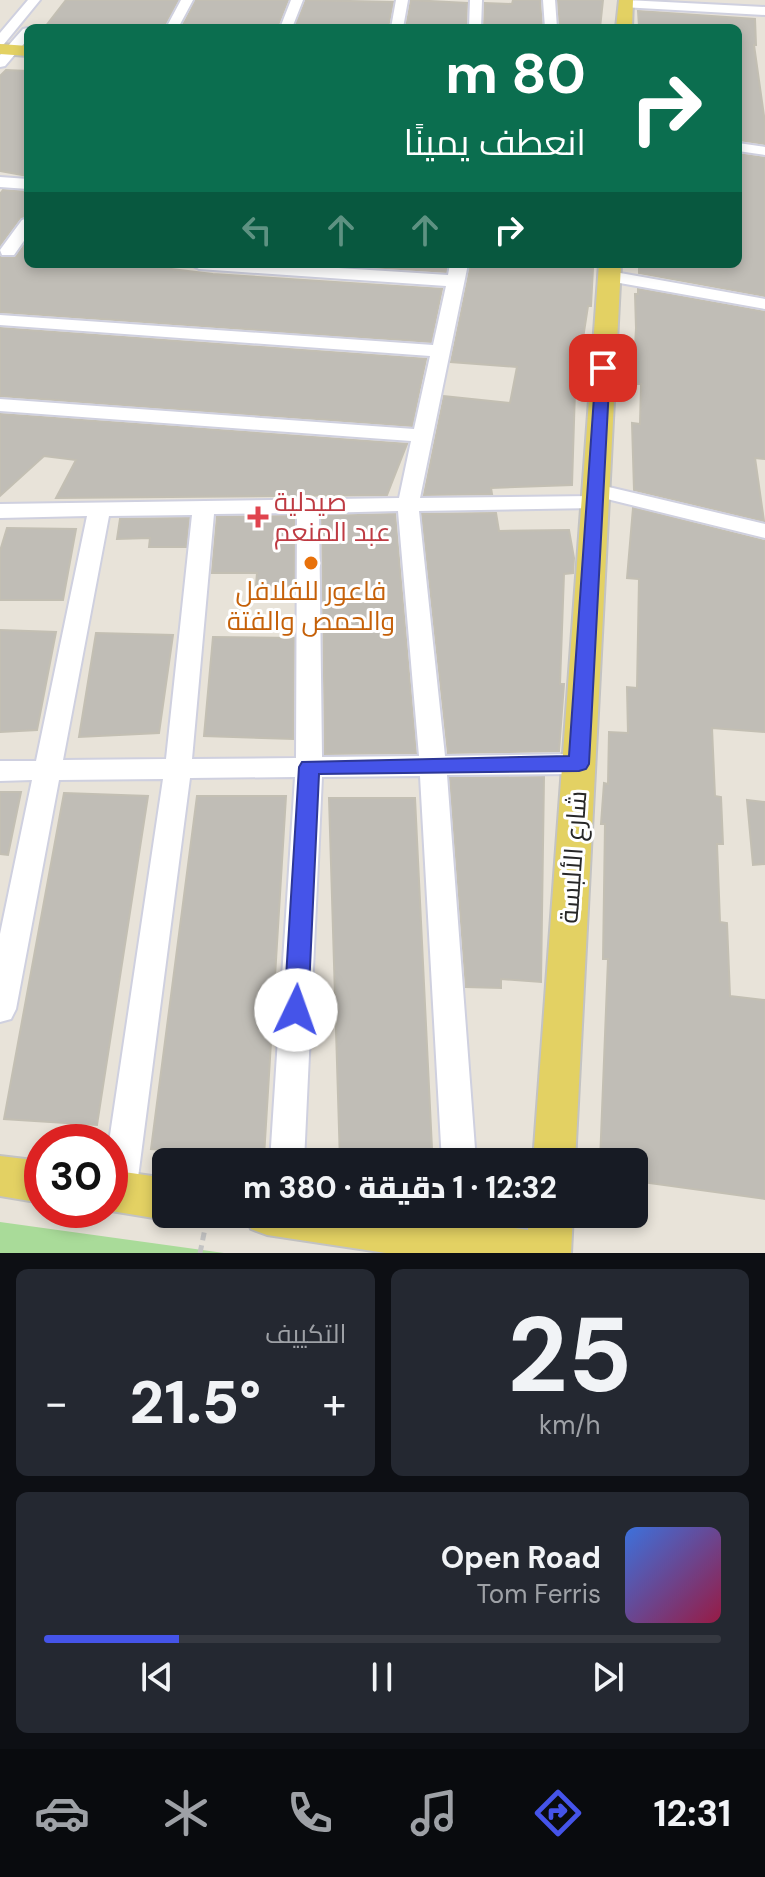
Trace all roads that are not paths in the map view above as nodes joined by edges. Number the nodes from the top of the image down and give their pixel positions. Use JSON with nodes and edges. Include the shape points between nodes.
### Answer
{"nodes":[{"id":1,"x":34,"y":0,"type":"edge"},
{"id":2,"x":187,"y":0,"type":"edge"},
{"id":3,"x":297,"y":0,"type":"edge"},
{"id":4,"x":402,"y":0,"type":"edge"},
{"id":5,"x":476,"y":0,"type":"edge"},
{"id":6,"x":549,"y":0,"type":"edge"},
{"id":7,"x":626,"y":2,"type":"edge"},
{"id":8,"x":762,"y":10,"type":"edge"},
{"id":9,"x":174,"y":24,"type":"edge"},
{"id":10,"x":288,"y":24,"type":"edge"},
{"id":11,"x":398,"y":24,"type":"edge"},
{"id":12,"x":475,"y":24,"type":"edge"},
{"id":13,"x":551,"y":24,"type":"edge"},
{"id":14,"x":624,"y":24,"type":"edge"},
{"id":15,"x":10,"y":48,"type":"edge"},
{"id":16,"x":0,"y":63,"type":"edge"},
{"id":17,"x":742,"y":148,"type":"edge"},
{"id":18,"x":765,"y":151,"type":"edge"},
{"id":19,"x":0,"y":182,"type":"edge"},
{"id":20,"x":24,"y":184,"type":"edge"},
{"id":21,"x":24,"y":228,"type":"edge"},
{"id":22,"x":4,"y":250,"type":"edge"},
{"id":23,"x":24,"y":252,"type":"edge"},
{"id":24,"x":328,"y":268,"type":"edge"},
{"id":25,"x":609,"y":270,"type":"edge"},
{"id":26,"x":456,"y":272,"type":"edge"},
{"id":27,"x":765,"y":304,"type":"edge"},
{"id":28,"x":0,"y":320,"type":"edge"},
{"id":29,"x":440,"y":351,"type":"junction"},
{"id":30,"x":0,"y":405,"type":"edge"},
{"id":31,"x":422,"y":436,"type":"junction"},
{"id":32,"x":595,"y":496,"type":"junction"},
{"id":33,"x":408,"y":505,"type":"junction"},
{"id":34,"x":308,"y":507,"type":"junction"},
{"id":35,"x":204,"y":508,"type":"junction"},
{"id":36,"x":99,"y":510,"type":"junction"},
{"id":37,"x":0,"y":511,"type":"edge"},
{"id":38,"x":765,"y":531,"type":"edge"},
{"id":39,"x":579,"y":764,"type":"junction"},
{"id":40,"x":433,"y":766,"type":"junction"},
{"id":41,"x":309,"y":767,"type":"junction"},
{"id":42,"x":178,"y":769,"type":"junction"},
{"id":43,"x":0,"y":771,"type":"edge"},
{"id":44,"x":49,"y":771,"type":"junction"},
{"id":45,"x":0,"y":1009,"type":"edge"},
{"id":46,"x":124,"y":1124,"type":"edge"},
{"id":47,"x":288,"y":1148,"type":"edge"},
{"id":48,"x":458,"y":1148,"type":"edge"},
{"id":49,"x":555,"y":1148,"type":"edge"},
{"id":50,"x":0,"y":1176,"type":"edge"},
{"id":51,"x":24,"y":1179,"type":"edge"},
{"id":52,"x":128,"y":1194,"type":"edge"},
{"id":53,"x":152,"y":1197,"type":"edge"},
{"id":54,"x":463,"y":1228,"type":"edge"},
{"id":55,"x":550,"y":1228,"type":"edge"},
{"id":56,"x":535,"y":1253,"type":"edge"},
{"id":57,"x":548,"y":1253,"type":"edge"}],
"edges":[{"from":1,"to":15,"type":"street"},
{"from":2,"to":9,"type":"street"},
{"from":3,"to":10,"type":"street"},
{"from":4,"to":11,"type":"street"},
{"from":5,"to":12,"type":"street"},
{"from":6,"to":13,"type":"street"},
{"from":7,"to":8,"type":"street"},
{"from":7,"to":14,"type":"main road"},
{"from":15,"to":16,"type":"street"},
{"from":17,"to":18,"type":"street"},
{"from":19,"to":20,"type":"street"},
{"from":21,"to":22,"type":"street"},
{"from":22,"to":23,"type":"street"},
{"from":24,"to":26,"type":"street"},
{"from":25,"to":27,"type":"street"},
{"from":25,"to":32,"type":"main road","name":"شارع الألبسة"},
{"from":26,"to":29,"type":"street"},
{"from":28,"to":29,"type":"street"},
{"from":29,"to":31,"type":"street"},
{"from":30,"to":31,"type":"street"},
{"from":31,"to":33,"type":"street"},
{"from":32,"to":33,"type":"street"},
{"from":32,"to":38,"type":"street"},
{"from":32,"to":39,"type":"main road","name":"شارع الألبسة"},
{"from":33,"to":34,"type":"street"},
{"from":33,"to":40,"type":"street"},
{"from":34,"to":35,"type":"street"},
{"from":34,"to":41,"type":"street"},
{"from":35,"to":36,"type":"street"},
{"from":35,"to":42,"type":"street"},
{"from":36,"to":37,"type":"street"},
{"from":36,"to":44,"type":"street"},
{"from":39,"to":40,"type":"street"},
{"from":39,"to":49,"type":"main road","name":"شارع الألبسة"},
{"from":40,"to":41,"type":"street"},
{"from":40,"to":48,"type":"street"},
{"from":41,"to":42,"type":"street"},
{"from":41,"to":47,"type":"street"},
{"from":42,"to":44,"type":"street"},
{"from":42,"to":46,"type":"street"},
{"from":43,"to":44,"type":"street"},
{"from":44,"to":45,"type":"street"},
{"from":50,"to":51,"type":"main road"},
{"from":52,"to":53,"type":"main road"},
{"from":54,"to":56,"type":"main road"},
{"from":55,"to":57,"type":"main road"}]}
